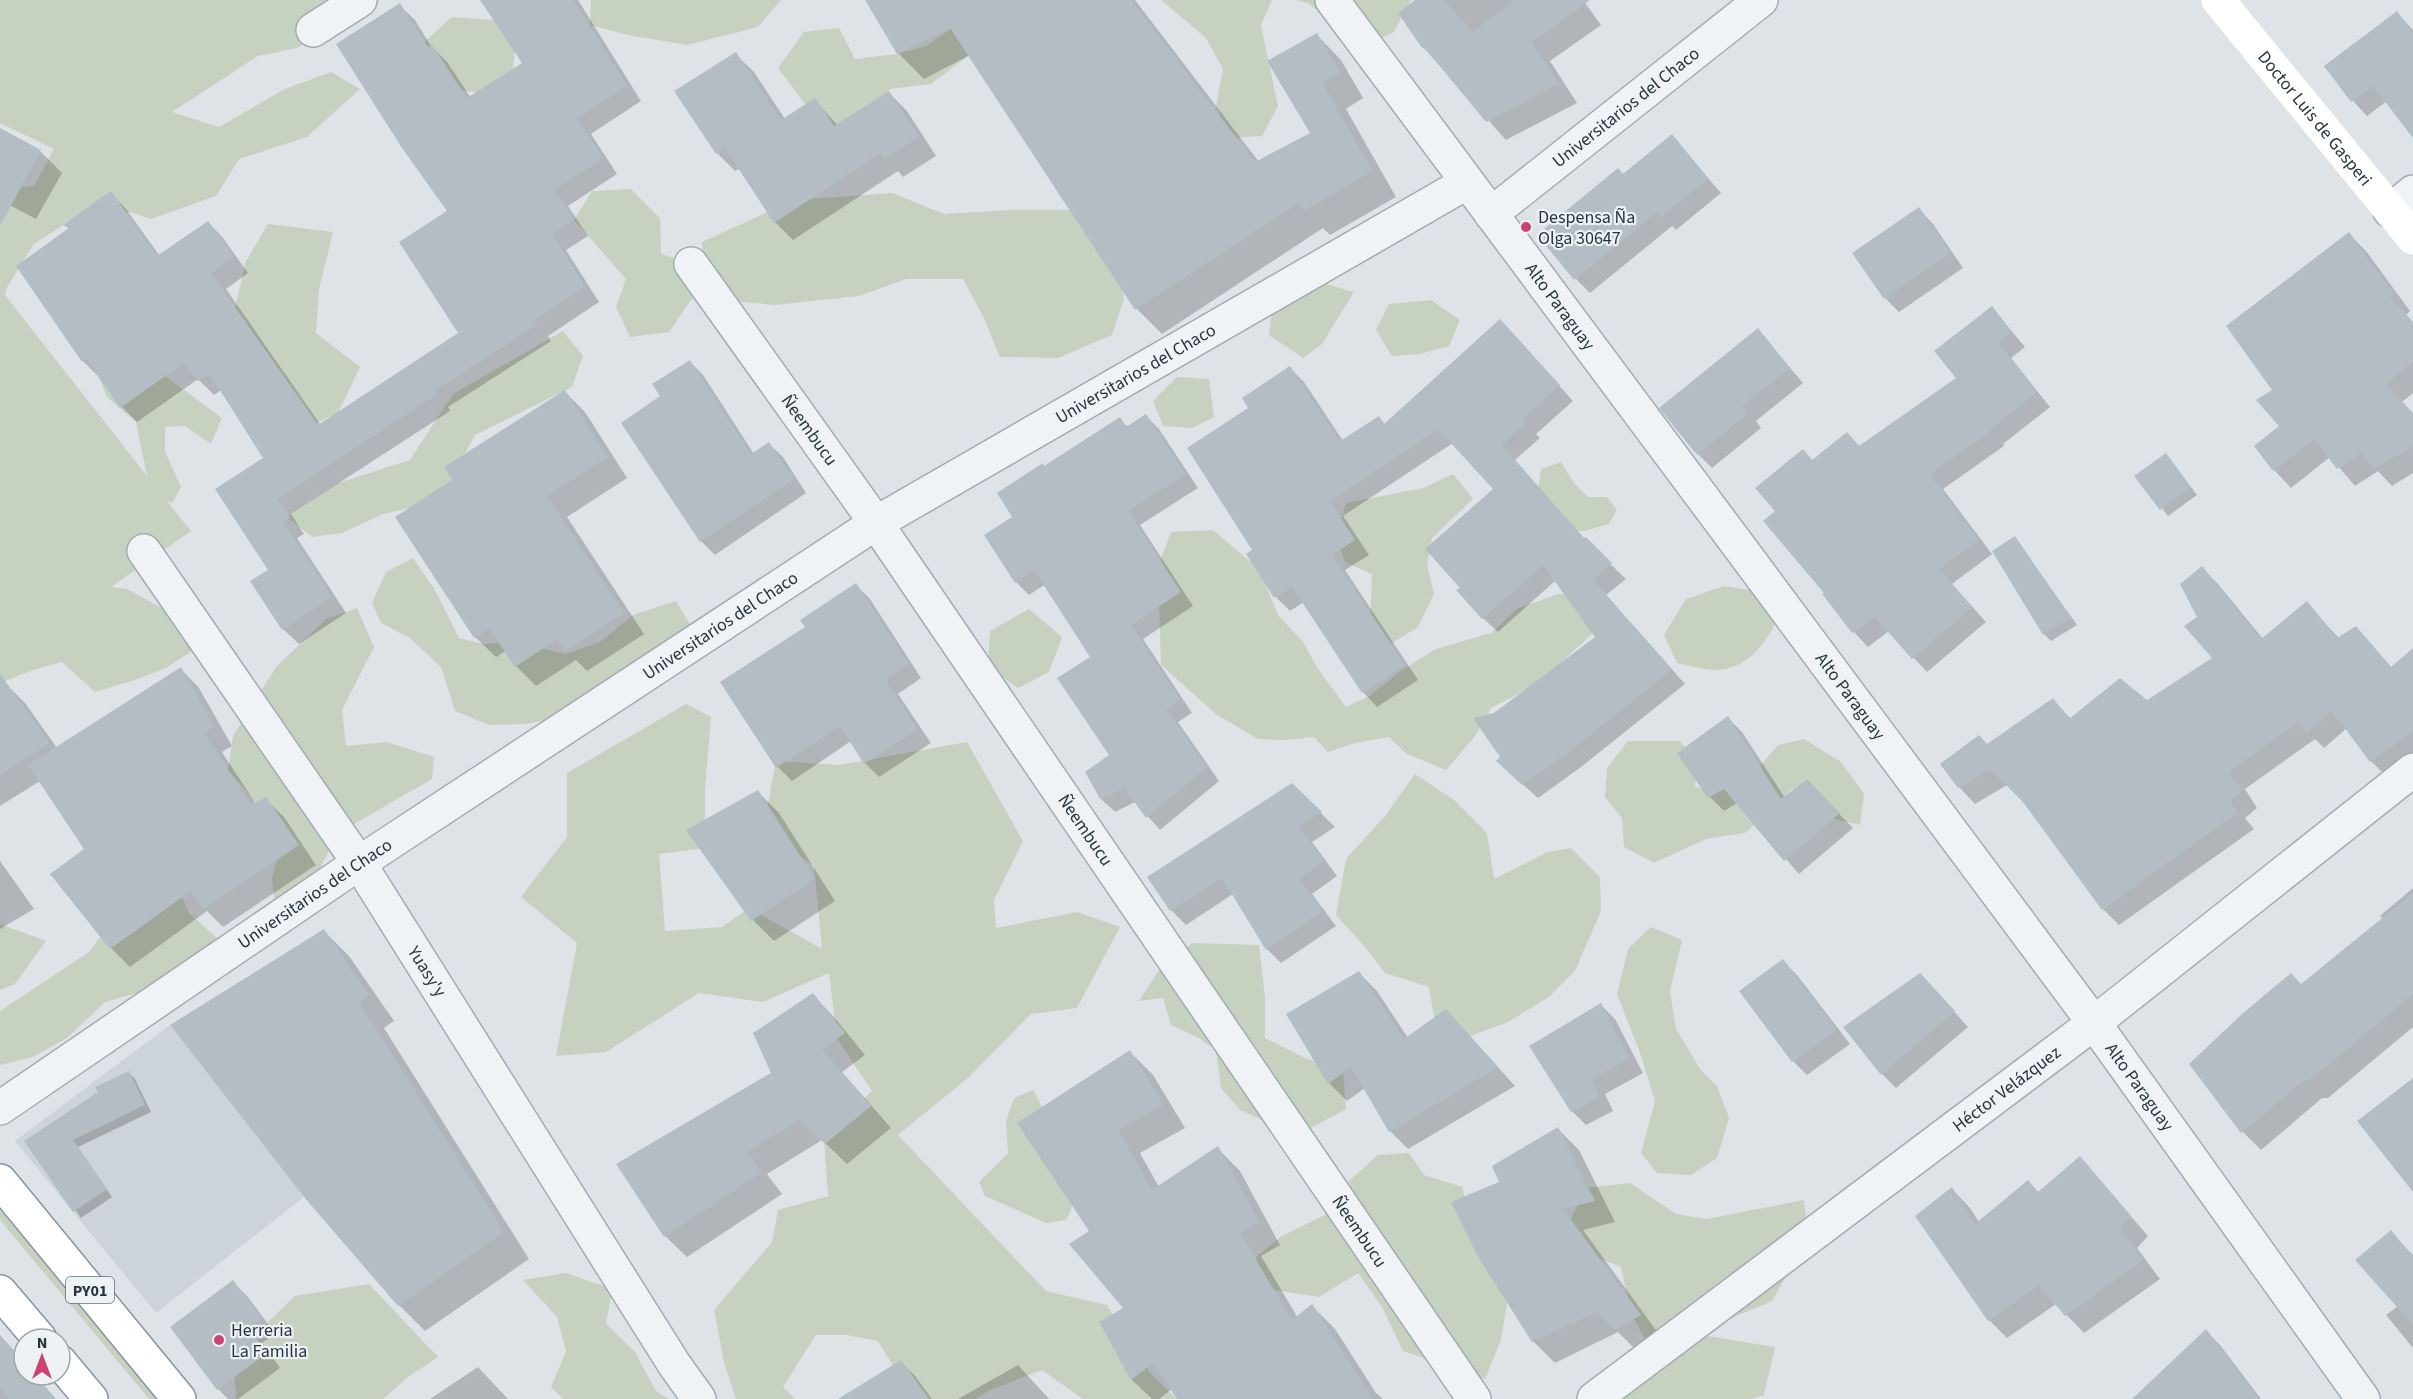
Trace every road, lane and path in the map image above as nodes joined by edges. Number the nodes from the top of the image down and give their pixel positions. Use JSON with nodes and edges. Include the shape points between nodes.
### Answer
{"nodes":[{"id":1,"x":360,"y":0,"type":"edge"},
{"id":2,"x":1332,"y":0,"type":"edge"},
{"id":3,"x":1761,"y":0,"type":"edge"},
{"id":4,"x":2218,"y":0,"type":"edge"},
{"id":5,"x":313,"y":30,"type":"dead end"},
{"id":6,"x":1466,"y":183,"type":"junction"},
{"id":7,"x":2402,"y":202,"type":"edge"},
{"id":8,"x":1491,"y":214,"type":"junction"},
{"id":9,"x":2413,"y":238,"type":"edge"},
{"id":10,"x":692,"y":264,"type":"dead end"},
{"id":11,"x":876,"y":523,"type":"junction"},
{"id":12,"x":144,"y":551,"type":"dead end"},
{"id":13,"x":2413,"y":770,"type":"edge"},
{"id":14,"x":358,"y":863,"type":"junction"},
{"id":15,"x":2094,"y":1023,"type":"junction"},
{"id":16,"x":0,"y":1108,"type":"edge"},
{"id":17,"x":0,"y":1181,"type":"edge"},
{"id":18,"x":0,"y":1292,"type":"edge"},
{"id":19,"x":30,"y":1327,"type":"edge"},
{"id":20,"x":72,"y":1376,"type":"edge"},
{"id":21,"x":91,"y":1399,"type":"edge"},
{"id":22,"x":179,"y":1399,"type":"edge"},
{"id":23,"x":699,"y":1399,"type":"edge"},
{"id":24,"x":1473,"y":1399,"type":"edge"},
{"id":25,"x":1594,"y":1399,"type":"edge"},
{"id":26,"x":2363,"y":1399,"type":"edge"}],
"edges":[{"from":1,"to":5,"type":"street"},
{"from":2,"to":6,"type":"street","name":"Alto Paraguay"},
{"from":3,"to":8,"type":"street","name":"Universitarios del Chaco"},
{"from":4,"to":7,"type":"main road","name":"Doctor Luis de Gasperi"},
{"from":6,"to":8,"type":"street","name":"Alto Paraguay"},
{"from":6,"to":11,"type":"street","name":"Universitarios del Chaco"},
{"from":7,"to":9,"type":"main road","name":"Doctor Luis de Gasperi"},
{"from":8,"to":15,"type":"street","name":"Alto Paraguay"},
{"from":10,"to":11,"type":"street","name":"Ñeembucu"},
{"from":11,"to":14,"type":"street","name":"Universitarios del Chaco"},
{"from":11,"to":24,"type":"street","name":"Ñeembucu"},
{"from":12,"to":14,"type":"street","name":"Yuasy'y"},
{"from":13,"to":15,"type":"street","name":"Héctor Velázquez"},
{"from":14,"to":16,"type":"street","name":"Universitarios del Chaco"},
{"from":14,"to":23,"type":"street","name":"Yuasy'y"},
{"from":15,"to":25,"type":"street","name":"Héctor Velázquez"},
{"from":15,"to":26,"type":"street","name":"Alto Paraguay"},
{"from":17,"to":22,"type":"main road","number":"PY01"},
{"from":18,"to":19,"type":"main road"},
{"from":20,"to":21,"type":"main road"}]}
